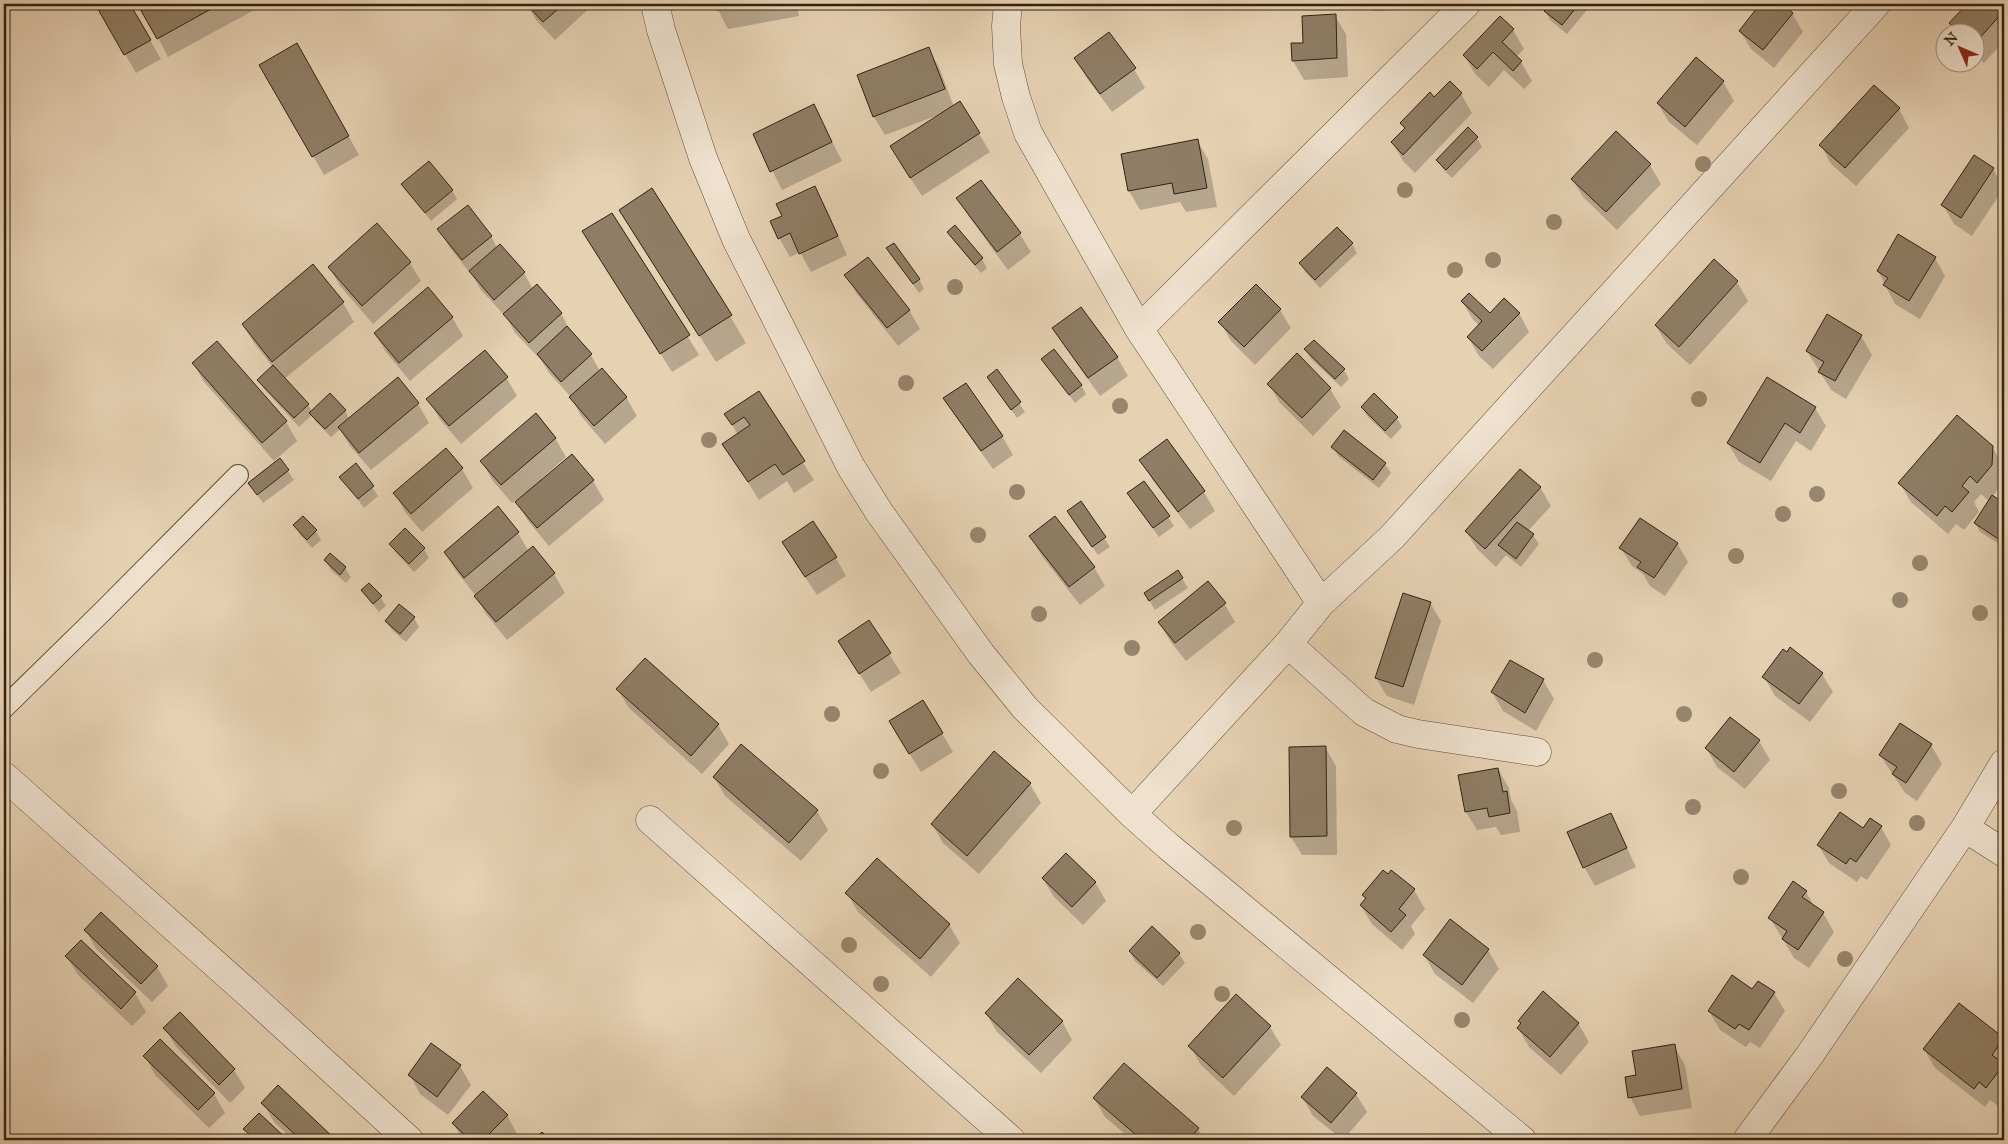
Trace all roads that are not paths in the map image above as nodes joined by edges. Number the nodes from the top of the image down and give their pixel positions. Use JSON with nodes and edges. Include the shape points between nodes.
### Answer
{"nodes":[{"id":1,"x":655,"y":4,"type":"edge"},
{"id":2,"x":1008,"y":4,"type":"edge"},
{"id":3,"x":1466,"y":4,"type":"edge"},
{"id":4,"x":1876,"y":4,"type":"edge"},
{"id":5,"x":1139,"y":329,"type":"junction"},
{"id":6,"x":238,"y":475,"type":"dead end"},
{"id":7,"x":1321,"y":603,"type":"junction"},
{"id":8,"x":1288,"y":644,"type":"junction"},
{"id":9,"x":4,"y":708,"type":"edge"},
{"id":10,"x":1537,"y":752,"type":"dead end"},
{"id":11,"x":2004,"y":763,"type":"edge"},
{"id":12,"x":4,"y":776,"type":"edge"},
{"id":13,"x":1132,"y":814,"type":"junction"},
{"id":14,"x":650,"y":820,"type":"dead end"},
{"id":15,"x":1965,"y":828,"type":"junction"},
{"id":16,"x":2004,"y":853,"type":"edge"},
{"id":17,"x":409,"y":1140,"type":"edge"},
{"id":18,"x":1011,"y":1140,"type":"edge"},
{"id":19,"x":1522,"y":1140,"type":"edge"},
{"id":20,"x":1746,"y":1140,"type":"edge"}],
"edges":[{"from":1,"to":13,"type":"street","via":[[703,158],[736,239],[851,467],[981,654],[1025,708]]},
{"from":2,"to":5,"type":"street","via":[[1008,64],[1028,133]]},
{"from":3,"to":5,"type":"street"},
{"from":4,"to":7,"type":"street","via":[[1398,530]]},
{"from":5,"to":7,"type":"street"},
{"from":6,"to":9,"type":"lane"},
{"from":7,"to":8,"type":"street"},
{"from":8,"to":10,"type":"street","via":[[1364,712],[1397,729]]},
{"from":8,"to":13,"type":"street"},
{"from":11,"to":15,"type":"street"},
{"from":12,"to":17,"type":"street"},
{"from":13,"to":19,"type":"street"},
{"from":14,"to":18,"type":"street"},
{"from":15,"to":16,"type":"street"},
{"from":15,"to":20,"type":"street","via":[[1810,1056]]}]}
